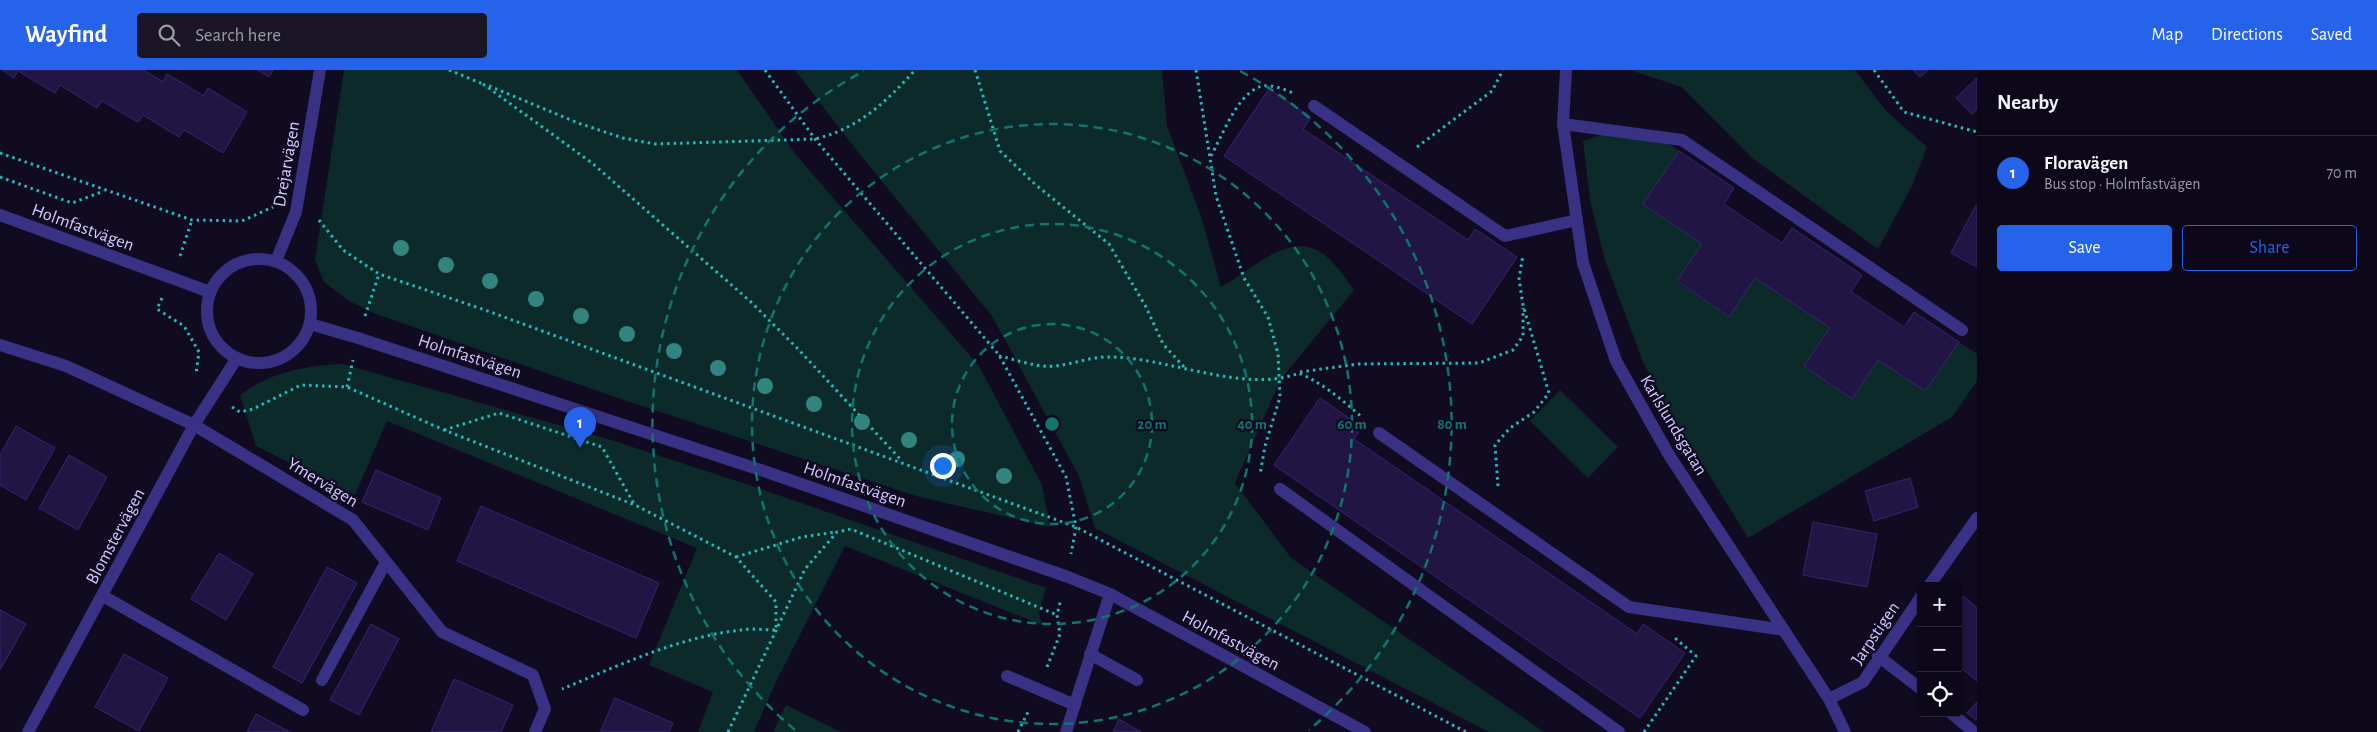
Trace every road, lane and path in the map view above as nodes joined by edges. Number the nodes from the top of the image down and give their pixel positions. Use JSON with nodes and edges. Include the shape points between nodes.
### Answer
{"nodes":[{"id":1,"x":320,"y":70,"type":"edge"},
{"id":2,"x":449,"y":70,"type":"edge"},
{"id":3,"x":765,"y":70,"type":"edge"},
{"id":4,"x":915,"y":70,"type":"edge"},
{"id":5,"x":975,"y":70,"type":"edge"},
{"id":6,"x":1196,"y":70,"type":"edge"},
{"id":7,"x":1503,"y":70,"type":"edge"},
{"id":8,"x":1566,"y":70,"type":"edge"},
{"id":9,"x":1874,"y":70,"type":"edge"},
{"id":10,"x":483,"y":84,"type":"junction"},
{"id":11,"x":1314,"y":106,"type":"joint"},
{"id":12,"x":1563,"y":124,"type":"junction"},
{"id":13,"x":1977,"y":132,"type":"edge"},
{"id":14,"x":815,"y":139,"type":"junction"},
{"id":15,"x":0,"y":152,"type":"edge"},
{"id":16,"x":1210,"y":157,"type":"junction"},
{"id":17,"x":1403,"y":167,"type":"junction"},
{"id":18,"x":0,"y":176,"type":"edge"},
{"id":19,"x":104,"y":191,"type":"junction"},
{"id":20,"x":296,"y":212,"type":"junction"},
{"id":21,"x":0,"y":215,"type":"edge"},
{"id":22,"x":192,"y":220,"type":"junction"},
{"id":23,"x":1577,"y":220,"type":"junction"},
{"id":24,"x":1518,"y":233,"type":"junction"},
{"id":25,"x":276,"y":261,"type":"junction"},
{"id":26,"x":172,"y":278,"type":"junction"},
{"id":27,"x":210,"y":292,"type":"junction"},
{"id":28,"x":1523,"y":305,"type":"junction"},
{"id":29,"x":310,"y":324,"type":"junction"},
{"id":30,"x":1962,"y":330,"type":"dead end"},
{"id":31,"x":0,"y":345,"type":"edge"},
{"id":32,"x":999,"y":356,"type":"junction"},
{"id":33,"x":237,"y":358,"type":"junction"},
{"id":34,"x":1186,"y":368,"type":"junction"},
{"id":35,"x":1299,"y":373,"type":"junction"},
{"id":36,"x":1280,"y":379,"type":"junction"},
{"id":37,"x":214,"y":396,"type":"junction"},
{"id":38,"x":194,"y":425,"type":"junction"},
{"id":39,"x":444,"y":430,"type":"junction"},
{"id":40,"x":1379,"y":432,"type":"joint"},
{"id":41,"x":902,"y":462,"type":"junction"},
{"id":42,"x":1280,"y":489,"type":"joint"},
{"id":43,"x":635,"y":505,"type":"junction"},
{"id":44,"x":1487,"y":508,"type":"junction"},
{"id":45,"x":1975,"y":525,"type":"edge"},
{"id":46,"x":1076,"y":527,"type":"junction"},
{"id":47,"x":837,"y":532,"type":"junction"},
{"id":48,"x":736,"y":556,"type":"junction"},
{"id":49,"x":386,"y":562,"type":"junction"},
{"id":50,"x":1068,"y":577,"type":"junction"},
{"id":51,"x":1931,"y":582,"type":"edge"},
{"id":52,"x":1110,"y":594,"type":"junction"},
{"id":53,"x":103,"y":596,"type":"junction"},
{"id":54,"x":1917,"y":602,"type":"edge"},
{"id":55,"x":1655,"y":610,"type":"junction"},
{"id":56,"x":1057,"y":614,"type":"junction"},
{"id":57,"x":776,"y":630,"type":"junction"},
{"id":58,"x":1784,"y":630,"type":"junction"},
{"id":59,"x":1090,"y":654,"type":"junction"},
{"id":60,"x":1878,"y":656,"type":"junction"},
{"id":61,"x":1007,"y":676,"type":"dead end"},
{"id":62,"x":322,"y":680,"type":"dead end"},
{"id":63,"x":1137,"y":680,"type":"dead end"},
{"id":64,"x":1917,"y":686,"type":"edge"},
{"id":65,"x":1039,"y":689,"type":"junction"},
{"id":66,"x":541,"y":698,"type":"junction"},
{"id":67,"x":1829,"y":699,"type":"junction"},
{"id":68,"x":1075,"y":705,"type":"junction"},
{"id":69,"x":303,"y":710,"type":"dead end"},
{"id":70,"x":1956,"y":717,"type":"edge"},
{"id":71,"x":28,"y":732,"type":"edge"},
{"id":72,"x":535,"y":732,"type":"edge"},
{"id":73,"x":728,"y":732,"type":"edge"},
{"id":74,"x":1018,"y":732,"type":"edge"},
{"id":75,"x":1066,"y":732,"type":"edge"},
{"id":76,"x":1365,"y":732,"type":"edge"},
{"id":77,"x":1466,"y":732,"type":"edge"},
{"id":78,"x":1619,"y":732,"type":"edge"},
{"id":79,"x":1644,"y":732,"type":"edge"},
{"id":80,"x":1845,"y":732,"type":"edge"},
{"id":81,"x":1974,"y":732,"type":"edge"}],
"edges":[{"from":1,"to":20,"type":"street","name":"Drejarvägen"},
{"from":2,"to":10,"type":"path"},
{"from":3,"to":14,"type":"path"},
{"from":4,"to":14,"type":"path","via":[[896,92],[866,117],[836,134]]},
{"from":5,"to":34,"type":"path","via":[[1000,151],[1109,244],[1146,307],[1163,344]]},
{"from":6,"to":16,"type":"path"},
{"from":7,"to":17,"type":"path","via":[[1492,91],[1416,148]]},
{"from":8,"to":12,"type":"street","name":"Karlslundsgatan"},
{"from":9,"to":13,"type":"path","via":[[1904,112]]},
{"from":10,"to":14,"type":"path","via":[[578,123],[623,138],[655,144]]},
{"from":10,"to":41,"type":"path","via":[[592,162],[750,302],[806,357]]},
{"from":11,"to":16,"type":"path","via":[[1277,86],[1258,87],[1242,100]]},
{"from":11,"to":17,"type":"street"},
{"from":12,"to":23,"type":"street","name":"Karlslundsgatan"},
{"from":12,"to":30,"type":"street","via":[[1682,140]]},
{"from":14,"to":32,"type":"path"},
{"from":15,"to":19,"type":"path"},
{"from":16,"to":36,"type":"path","via":[[1216,196],[1244,278],[1268,317],[1278,354]]},
{"from":17,"to":24,"type":"street","via":[[1505,236]]},
{"from":18,"to":19,"type":"path","via":[[72,203]]},
{"from":19,"to":22,"type":"path"},
{"from":20,"to":22,"type":"path","via":[[274,207],[242,221]]},
{"from":20,"to":25,"type":"street","name":"Drejarvägen"},
{"from":20,"to":41,"type":"path","via":[[316,217],[343,250],[379,274]]},
{"from":21,"to":26,"type":"street","name":"Holmfastvägen"},
{"from":22,"to":26,"type":"path"},
{"from":23,"to":24,"type":"street"},
{"from":23,"to":58,"type":"street","name":"Karlslundsgatan","via":[[1583,263],[1616,362],[1669,455]]},
{"from":24,"to":28,"type":"path","via":[[1524,251],[1519,279]]},
{"from":25,"to":27,"type":"street","via":[[256,258],[235,264],[219,276]]},
{"from":25,"to":29,"type":"street","via":[[294,271],[306,287],[312,306]]},
{"from":26,"to":27,"type":"street","name":"Holmfastvägen"},
{"from":26,"to":37,"type":"path","via":[[157,310],[184,326],[199,352],[198,370],[191,383]]},
{"from":27,"to":33,"type":"street","via":[[207,315],[213,336],[226,352]]},
{"from":28,"to":35,"type":"path","via":[[1523,336],[1513,350],[1478,363],[1358,364]]},
{"from":28,"to":44,"type":"path","via":[[1549,393],[1534,412],[1510,428],[1496,445],[1498,491]]},
{"from":29,"to":33,"type":"street","via":[[299,346],[281,359],[259,364]]},
{"from":29,"to":50,"type":"street","name":"Holmfastvägen","via":[[764,471]]},
{"from":31,"to":38,"type":"street","name":"Ymervägen","via":[[66,366]]},
{"from":32,"to":34,"type":"path","via":[[1045,367],[1104,357]]},
{"from":32,"to":46,"type":"path","via":[[1066,477]]},
{"from":33,"to":37,"type":"street","name":"Blomstervägen"},
{"from":34,"to":36,"type":"path","via":[[1248,379]]},
{"from":35,"to":36,"type":"path"},
{"from":35,"to":40,"type":"path","via":[[1337,394]]},
{"from":36,"to":42,"type":"path","via":[[1280,397],[1260,475],[1269,495]]},
{"from":37,"to":38,"type":"street","name":"Blomstervägen"},
{"from":37,"to":39,"type":"path","via":[[240,412],[253,409],[301,385],[347,387]]},
{"from":38,"to":49,"type":"street","name":"Ymervägen","via":[[354,520]]},
{"from":38,"to":53,"type":"street","name":"Blomstervägen"},
{"from":39,"to":43,"type":"path"},
{"from":39,"to":43,"type":"path","via":[[498,413],[602,447]]},
{"from":40,"to":44,"type":"street"},
{"from":41,"to":46,"type":"path"},
{"from":42,"to":78,"type":"street"},
{"from":43,"to":48,"type":"path"},
{"from":44,"to":55,"type":"street","via":[[1629,606]]},
{"from":45,"to":51,"type":"street"},
{"from":46,"to":50,"type":"path"},
{"from":46,"to":77,"type":"path"},
{"from":47,"to":48,"type":"path","via":[[802,537]]},
{"from":47,"to":56,"type":"path","via":[[851,529]]},
{"from":47,"to":57,"type":"path","via":[[805,569]]},
{"from":48,"to":57,"type":"path","via":[[776,602]]},
{"from":49,"to":62,"type":"street"},
{"from":49,"to":66,"type":"street","name":"Ymervägen","via":[[442,632],[533,675]]},
{"from":50,"to":52,"type":"street","name":"Holmfastvägen"},
{"from":50,"to":56,"type":"path"},
{"from":52,"to":59,"type":"street"},
{"from":52,"to":76,"type":"street","name":"Holmfastvägen"},
{"from":53,"to":69,"type":"street"},
{"from":53,"to":71,"type":"street","name":"Blomstervägen"},
{"from":54,"to":60,"type":"street","name":"Jarpstigen"},
{"from":55,"to":58,"type":"street"},
{"from":55,"to":79,"type":"path","via":[[1659,625],[1696,656]]},
{"from":56,"to":65,"type":"path","via":[[1060,634]]},
{"from":57,"to":66,"type":"path","via":[[742,630],[694,640],[650,653]]},
{"from":57,"to":73,"type":"path"},
{"from":58,"to":67,"type":"street","name":"Karlslundsgatan"},
{"from":59,"to":63,"type":"street"},
{"from":59,"to":68,"type":"street"},
{"from":60,"to":64,"type":"street"},
{"from":60,"to":67,"type":"street","name":"Jarpstigen","via":[[1863,682]]},
{"from":61,"to":65,"type":"street"},
{"from":65,"to":68,"type":"street"},
{"from":65,"to":74,"type":"path"},
{"from":66,"to":72,"type":"street","name":"Ymervägen","via":[[545,708]]},
{"from":67,"to":80,"type":"street","name":"Karlslundsgatan"},
{"from":68,"to":75,"type":"street"},
{"from":70,"to":81,"type":"street"}]}
